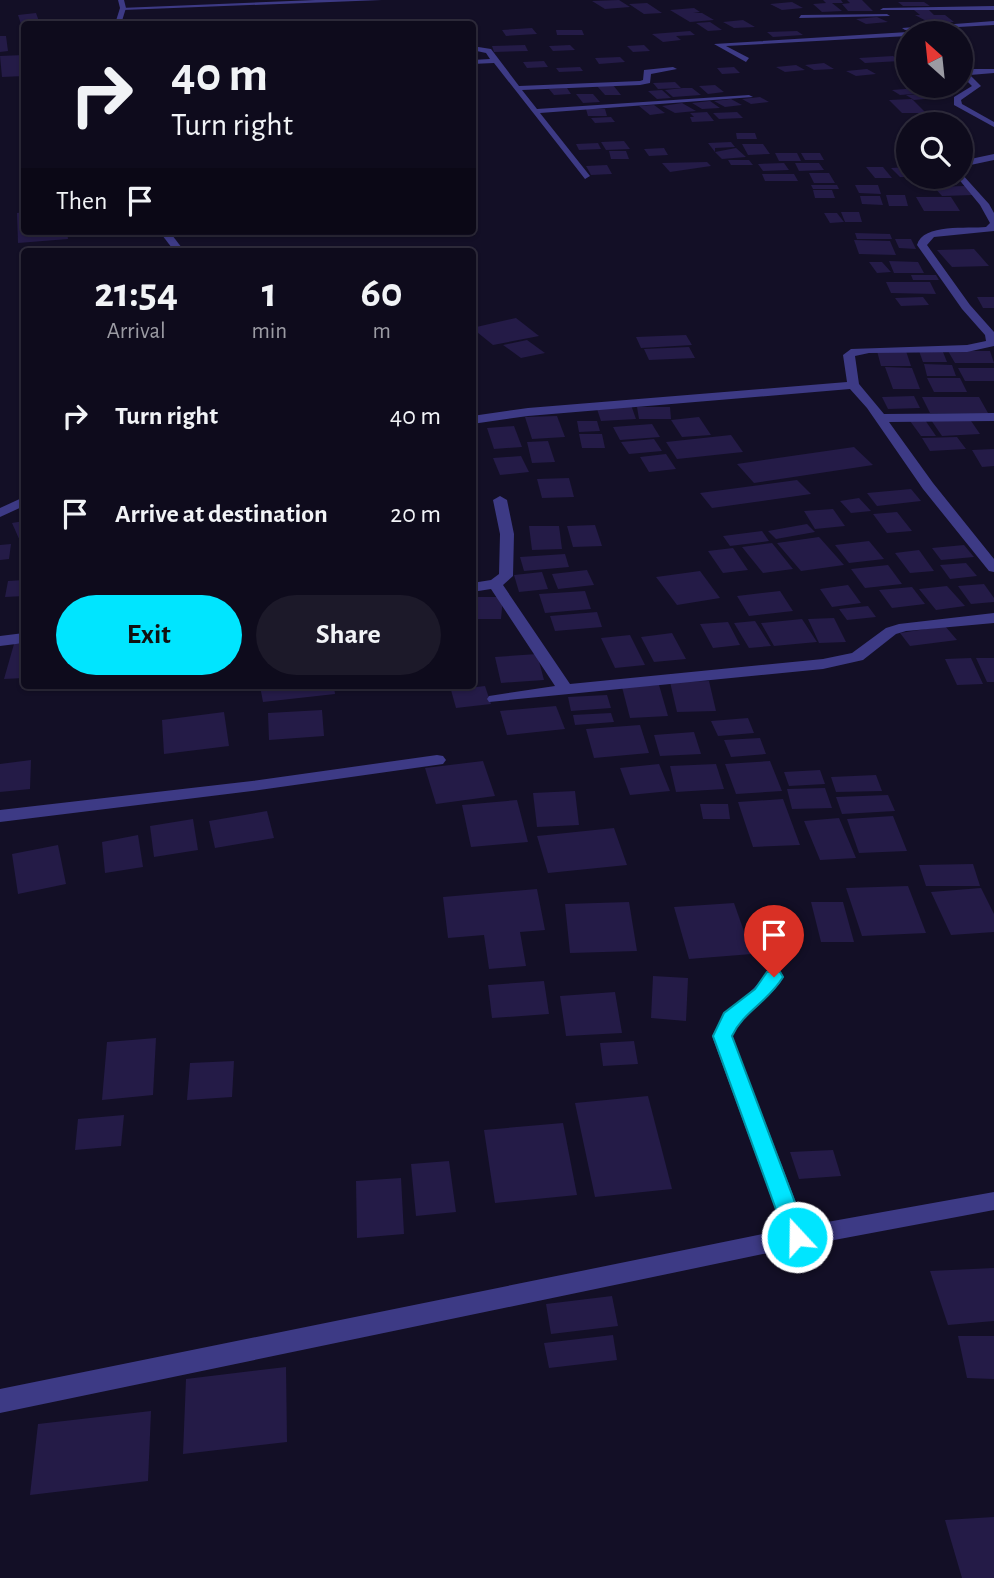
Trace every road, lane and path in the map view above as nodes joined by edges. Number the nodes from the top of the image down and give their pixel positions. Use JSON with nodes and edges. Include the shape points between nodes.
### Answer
{"nodes":[{"id":1,"x":380,"y":0,"type":"edge"},
{"id":2,"x":874,"y":0,"type":"edge"},
{"id":3,"x":122,"y":4,"type":"edge"},
{"id":4,"x":994,"y":8,"type":"edge"},
{"id":5,"x":885,"y":13,"type":"junction"},
{"id":6,"x":801,"y":16,"type":"dead end"},
{"id":7,"x":896,"y":22,"type":"edge"},
{"id":8,"x":994,"y":23,"type":"edge"},
{"id":9,"x":973,"y":25,"type":"edge"},
{"id":10,"x":896,"y":33,"type":"edge"},
{"id":11,"x":476,"y":49,"type":"edge"},
{"id":12,"x":746,"y":60,"type":"dead end"},
{"id":13,"x":495,"y":61,"type":"junction"},
{"id":14,"x":476,"y":62,"type":"edge"},
{"id":15,"x":673,"y":69,"type":"dead end"},
{"id":16,"x":994,"y":71,"type":"edge"},
{"id":17,"x":973,"y":72,"type":"edge"},
{"id":18,"x":518,"y":88,"type":"junction"},
{"id":19,"x":749,"y":97,"type":"dead end"},
{"id":20,"x":959,"y":98,"type":"edge"},
{"id":21,"x":536,"y":111,"type":"junction"},
{"id":22,"x":994,"y":116,"type":"edge"},
{"id":23,"x":979,"y":117,"type":"junction"},
{"id":24,"x":994,"y":125,"type":"edge"},
{"id":25,"x":994,"y":157,"type":"edge"},
{"id":26,"x":973,"y":161,"type":"edge"},
{"id":27,"x":585,"y":176,"type":"dead end"},
{"id":28,"x":973,"y":188,"type":"edge"},
{"id":29,"x":989,"y":204,"type":"edge"},
{"id":30,"x":994,"y":224,"type":"edge"},
{"id":31,"x":853,"y":385,"type":"junction"},
{"id":32,"x":994,"y":417,"type":"edge"},
{"id":33,"x":880,"y":418,"type":"junction"},
{"id":34,"x":476,"y":419,"type":"edge"},
{"id":35,"x":500,"y":500,"type":"dead end"},
{"id":36,"x":21,"y":502,"type":"edge"},
{"id":37,"x":0,"y":513,"type":"edge"},
{"id":38,"x":994,"y":568,"type":"edge"},
{"id":39,"x":495,"y":583,"type":"junction"},
{"id":40,"x":476,"y":586,"type":"edge"},
{"id":41,"x":994,"y":618,"type":"edge"},
{"id":42,"x":21,"y":638,"type":"edge"},
{"id":43,"x":0,"y":641,"type":"edge"},
{"id":44,"x":565,"y":689,"type":"junction"},
{"id":45,"x":495,"y":699,"type":"dead end"},
{"id":46,"x":437,"y":760,"type":"dead end"},
{"id":47,"x":0,"y":816,"type":"edge"},
{"id":48,"x":774,"y":977,"type":"dead end"},
{"id":49,"x":994,"y":1201,"type":"edge"},
{"id":50,"x":797,"y":1237,"type":"junction"},
{"id":51,"x":0,"y":1401,"type":"edge"}],
"edges":[{"from":1,"to":3,"type":"street"},
{"from":2,"to":5,"type":"street"},
{"from":4,"to":5,"type":"street"},
{"from":5,"to":6,"type":"street"},
{"from":5,"to":7,"type":"street"},
{"from":8,"to":9,"type":"street"},
{"from":10,"to":12,"type":"street","via":[[718,44]]},
{"from":11,"to":13,"type":"street","via":[[488,51]]},
{"from":13,"to":14,"type":"street"},
{"from":13,"to":18,"type":"street"},
{"from":15,"to":18,"type":"street","via":[[647,72],[647,81],[639,83]]},
{"from":16,"to":17,"type":"street"},
{"from":18,"to":21,"type":"street"},
{"from":19,"to":21,"type":"street"},
{"from":20,"to":23,"type":"street","via":[[958,105]]},
{"from":21,"to":27,"type":"street"},
{"from":22,"to":23,"type":"street"},
{"from":23,"to":24,"type":"street"},
{"from":25,"to":26,"type":"street"},
{"from":28,"to":29,"type":"street"},
{"from":29,"to":30,"type":"street"},
{"from":30,"to":31,"type":"street","via":[[989,230],[931,234],[922,245],[990,334],[992,343],[972,349],[855,351],[849,355]]},
{"from":31,"to":33,"type":"street"},
{"from":31,"to":34,"type":"street"},
{"from":32,"to":33,"type":"street"},
{"from":33,"to":38,"type":"street"},
{"from":35,"to":39,"type":"street","via":[[507,534],[506,576]]},
{"from":36,"to":37,"type":"street"},
{"from":39,"to":40,"type":"street"},
{"from":39,"to":44,"type":"street"},
{"from":41,"to":44,"type":"street","via":[[904,627],[891,631],[857,657],[823,664]]},
{"from":42,"to":43,"type":"street"},
{"from":44,"to":45,"type":"street"},
{"from":46,"to":47,"type":"street"},
{"from":48,"to":50,"type":"street","via":[[762,994],[731,1018],[722,1036]]},
{"from":49,"to":50,"type":"street"},
{"from":50,"to":51,"type":"street"}]}
